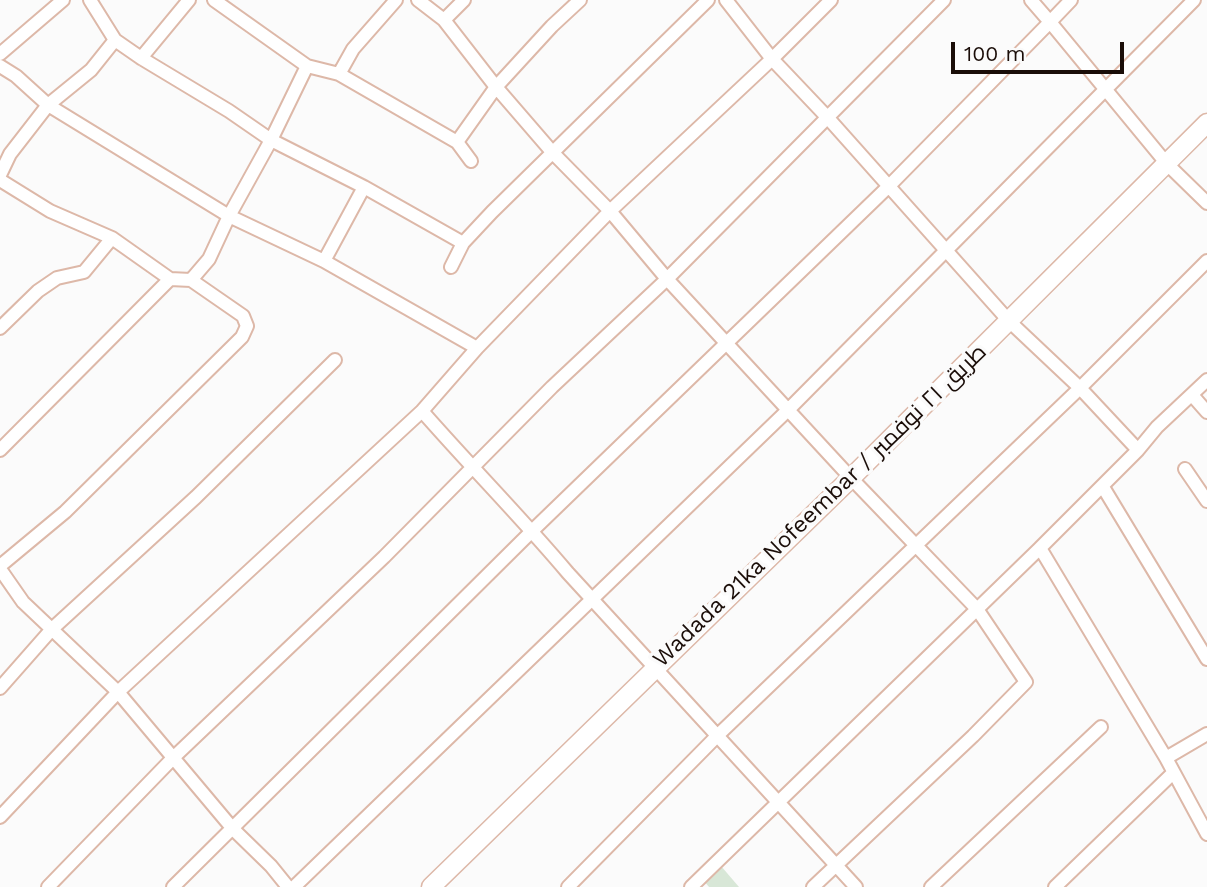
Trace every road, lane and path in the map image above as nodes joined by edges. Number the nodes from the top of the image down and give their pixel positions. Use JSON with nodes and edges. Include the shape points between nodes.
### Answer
{"nodes":[{"id":1,"x":43,"y":0,"type":"edge"},
{"id":2,"x":63,"y":0,"type":"edge"},
{"id":3,"x":90,"y":0,"type":"edge"},
{"id":4,"x":189,"y":0,"type":"edge"},
{"id":5,"x":214,"y":0,"type":"edge"},
{"id":6,"x":396,"y":0,"type":"edge"},
{"id":7,"x":418,"y":0,"type":"edge"},
{"id":8,"x":464,"y":0,"type":"edge"},
{"id":9,"x":580,"y":0,"type":"edge"},
{"id":10,"x":708,"y":0,"type":"edge"},
{"id":11,"x":726,"y":0,"type":"edge"},
{"id":12,"x":831,"y":0,"type":"edge"},
{"id":13,"x":944,"y":0,"type":"edge"},
{"id":14,"x":1031,"y":0,"type":"edge"},
{"id":15,"x":1071,"y":0,"type":"edge"},
{"id":16,"x":1194,"y":0,"type":"edge"},
{"id":17,"x":53,"y":11,"type":"junction"},
{"id":18,"x":444,"y":20,"type":"junction"},
{"id":19,"x":1050,"y":22,"type":"junction"},
{"id":20,"x":115,"y":40,"type":"junction"},
{"id":21,"x":0,"y":54,"type":"edge"},
{"id":22,"x":142,"y":58,"type":"junction"},
{"id":23,"x":772,"y":59,"type":"junction"},
{"id":24,"x":0,"y":66,"type":"edge"},
{"id":25,"x":307,"y":66,"type":"junction"},
{"id":26,"x":339,"y":74,"type":"junction"},
{"id":27,"x":496,"y":87,"type":"junction"},
{"id":28,"x":1104,"y":90,"type":"junction"},
{"id":29,"x":48,"y":105,"type":"junction"},
{"id":30,"x":828,"y":118,"type":"junction"},
{"id":31,"x":1207,"y":123,"type":"edge"},
{"id":32,"x":271,"y":140,"type":"junction"},
{"id":33,"x":457,"y":142,"type":"junction"},
{"id":34,"x":5,"y":151,"type":"edge"},
{"id":35,"x":553,"y":153,"type":"junction"},
{"id":36,"x":471,"y":161,"type":"dead end"},
{"id":37,"x":1167,"y":164,"type":"junction"},
{"id":38,"x":0,"y":178,"type":"edge"},
{"id":39,"x":889,"y":186,"type":"junction"},
{"id":40,"x":364,"y":187,"type":"junction"},
{"id":41,"x":1207,"y":203,"type":"edge"},
{"id":42,"x":610,"y":211,"type":"junction"},
{"id":43,"x":229,"y":216,"type":"junction"},
{"id":44,"x":112,"y":238,"type":"junction"},
{"id":45,"x":463,"y":243,"type":"junction"},
{"id":46,"x":946,"y":250,"type":"junction"},
{"id":47,"x":324,"y":261,"type":"junction"},
{"id":48,"x":1207,"y":261,"type":"edge"},
{"id":49,"x":451,"y":267,"type":"dead end"},
{"id":50,"x":170,"y":279,"type":"junction"},
{"id":51,"x":667,"y":279,"type":"junction"},
{"id":52,"x":191,"y":280,"type":"junction"},
{"id":53,"x":1009,"y":321,"type":"junction"},
{"id":54,"x":0,"y":328,"type":"edge"},
{"id":55,"x":727,"y":343,"type":"junction"},
{"id":56,"x":477,"y":348,"type":"junction"},
{"id":57,"x":335,"y":360,"type":"dead end"},
{"id":58,"x":1207,"y":380,"type":"edge"},
{"id":59,"x":1080,"y":388,"type":"junction"},
{"id":60,"x":1192,"y":395,"type":"junction"},
{"id":61,"x":789,"y":409,"type":"junction"},
{"id":62,"x":422,"y":411,"type":"junction"},
{"id":63,"x":1207,"y":412,"type":"edge"},
{"id":64,"x":0,"y":450,"type":"edge"},
{"id":65,"x":1138,"y":450,"type":"junction"},
{"id":66,"x":472,"y":469,"type":"junction"},
{"id":67,"x":1185,"y":469,"type":"dead end"},
{"id":68,"x":851,"y":478,"type":"junction"},
{"id":69,"x":1103,"y":487,"type":"junction"},
{"id":70,"x":1207,"y":501,"type":"edge"},
{"id":71,"x":532,"y":531,"type":"junction"},
{"id":72,"x":917,"y":545,"type":"junction"},
{"id":73,"x":1040,"y":548,"type":"junction"},
{"id":74,"x":0,"y":568,"type":"edge"},
{"id":75,"x":592,"y":598,"type":"junction"},
{"id":76,"x":977,"y":609,"type":"junction"},
{"id":77,"x":52,"y":629,"type":"junction"},
{"id":78,"x":1207,"y":659,"type":"edge"},
{"id":79,"x":656,"y":668,"type":"junction"},
{"id":80,"x":0,"y":688,"type":"edge"},
{"id":81,"x":118,"y":692,"type":"junction"},
{"id":82,"x":1101,"y":727,"type":"dead end"},
{"id":83,"x":1207,"y":734,"type":"edge"},
{"id":84,"x":718,"y":735,"type":"junction"},
{"id":85,"x":174,"y":757,"type":"junction"},
{"id":86,"x":1166,"y":758,"type":"junction"},
{"id":87,"x":1173,"y":773,"type":"junction"},
{"id":88,"x":777,"y":802,"type":"junction"},
{"id":89,"x":0,"y":817,"type":"edge"},
{"id":90,"x":233,"y":829,"type":"junction"},
{"id":91,"x":1207,"y":834,"type":"edge"},
{"id":92,"x":836,"y":866,"type":"junction"},
{"id":93,"x":48,"y":887,"type":"edge"},
{"id":94,"x":173,"y":887,"type":"edge"},
{"id":95,"x":288,"y":887,"type":"edge"},
{"id":96,"x":294,"y":887,"type":"edge"},
{"id":97,"x":431,"y":887,"type":"edge"},
{"id":98,"x":568,"y":887,"type":"edge"},
{"id":99,"x":691,"y":887,"type":"edge"},
{"id":100,"x":813,"y":887,"type":"edge"},
{"id":101,"x":856,"y":887,"type":"edge"},
{"id":102,"x":931,"y":887,"type":"edge"},
{"id":103,"x":1055,"y":887,"type":"edge"}],
"edges":[{"from":1,"to":17,"type":"street"},
{"from":2,"to":17,"type":"street"},
{"from":3,"to":20,"type":"street"},
{"from":4,"to":22,"type":"street"},
{"from":5,"to":25,"type":"street"},
{"from":6,"to":26,"type":"street","via":[[353,49]]},
{"from":7,"to":18,"type":"street"},
{"from":8,"to":18,"type":"street"},
{"from":9,"to":27,"type":"street"},
{"from":10,"to":35,"type":"street"},
{"from":11,"to":23,"type":"street"},
{"from":12,"to":23,"type":"street"},
{"from":13,"to":30,"type":"street"},
{"from":14,"to":19,"type":"street"},
{"from":15,"to":19,"type":"street"},
{"from":16,"to":28,"type":"street"},
{"from":17,"to":21,"type":"street"},
{"from":18,"to":27,"type":"street"},
{"from":19,"to":28,"type":"street"},
{"from":19,"to":39,"type":"street"},
{"from":20,"to":22,"type":"street"},
{"from":20,"to":29,"type":"street","via":[[91,70]]},
{"from":22,"to":32,"type":"street"},
{"from":23,"to":30,"type":"street"},
{"from":23,"to":42,"type":"street"},
{"from":24,"to":29,"type":"street"},
{"from":25,"to":26,"type":"street"},
{"from":25,"to":32,"type":"street"},
{"from":26,"to":33,"type":"street"},
{"from":27,"to":33,"type":"street"},
{"from":27,"to":35,"type":"street"},
{"from":28,"to":37,"type":"street"},
{"from":28,"to":46,"type":"street"},
{"from":29,"to":34,"type":"street"},
{"from":29,"to":43,"type":"street"},
{"from":30,"to":39,"type":"street"},
{"from":30,"to":51,"type":"street"},
{"from":31,"to":37,"type":"street","name":"Wadada 21ka Nofeembar / طريق ٢١ نوفمبر"},
{"from":32,"to":40,"type":"street"},
{"from":32,"to":43,"type":"street"},
{"from":33,"to":36,"type":"street"},
{"from":34,"to":38,"type":"street"},
{"from":35,"to":42,"type":"street"},
{"from":35,"to":45,"type":"street"},
{"from":37,"to":41,"type":"street"},
{"from":37,"to":53,"type":"street","name":"Wadada 21ka Nofeembar / طريق ٢١ نوفمبر"},
{"from":38,"to":44,"type":"street","via":[[50,211]]},
{"from":39,"to":46,"type":"street"},
{"from":39,"to":55,"type":"street"},
{"from":40,"to":45,"type":"street"},
{"from":40,"to":47,"type":"street"},
{"from":42,"to":51,"type":"street"},
{"from":42,"to":56,"type":"street"},
{"from":43,"to":47,"type":"street"},
{"from":43,"to":52,"type":"street","via":[[209,259]]},
{"from":44,"to":50,"type":"street"},
{"from":44,"to":54,"type":"street","via":[[84,272],[57,278]]},
{"from":45,"to":49,"type":"street"},
{"from":46,"to":53,"type":"street"},
{"from":46,"to":61,"type":"street"},
{"from":47,"to":56,"type":"street"},
{"from":48,"to":59,"type":"street"},
{"from":50,"to":52,"type":"street"},
{"from":50,"to":64,"type":"street"},
{"from":51,"to":55,"type":"street"},
{"from":51,"to":66,"type":"street"},
{"from":52,"to":74,"type":"street","via":[[243,316],[247,327],[242,337],[65,512]]},
{"from":53,"to":59,"type":"street"},
{"from":53,"to":68,"type":"street","name":"Wadada 21ka Nofeembar / طريق ٢١ نوفمبر"},
{"from":55,"to":61,"type":"street"},
{"from":55,"to":71,"type":"street"},
{"from":56,"to":62,"type":"street"},
{"from":57,"to":77,"type":"street","via":[[196,497]]},
{"from":58,"to":60,"type":"street"},
{"from":59,"to":65,"type":"street"},
{"from":59,"to":72,"type":"street"},
{"from":60,"to":63,"type":"street"},
{"from":60,"to":65,"type":"street"},
{"from":61,"to":68,"type":"street"},
{"from":61,"to":75,"type":"street"},
{"from":62,"to":66,"type":"street"},
{"from":62,"to":81,"type":"street"},
{"from":65,"to":69,"type":"street"},
{"from":66,"to":71,"type":"street"},
{"from":66,"to":85,"type":"street"},
{"from":67,"to":70,"type":"street"},
{"from":68,"to":72,"type":"street"},
{"from":68,"to":79,"type":"street","name":"Wadada 21ka Nofeembar / طريق ٢١ نوفمبر"},
{"from":69,"to":73,"type":"street"},
{"from":69,"to":78,"type":"street"},
{"from":71,"to":75,"type":"street"},
{"from":71,"to":90,"type":"street"},
{"from":72,"to":76,"type":"street"},
{"from":72,"to":84,"type":"street"},
{"from":73,"to":76,"type":"street"},
{"from":73,"to":86,"type":"street"},
{"from":74,"to":77,"type":"street","via":[[23,602]]},
{"from":75,"to":79,"type":"street"},
{"from":75,"to":96,"type":"street"},
{"from":76,"to":88,"type":"street"},
{"from":76,"to":92,"type":"street","via":[[1026,682]]},
{"from":77,"to":80,"type":"street"},
{"from":77,"to":81,"type":"street"},
{"from":79,"to":84,"type":"street"},
{"from":79,"to":97,"type":"street","name":"Wadada 21ka Nofeembar / طريق ٢١ نوفمبر"},
{"from":81,"to":85,"type":"street"},
{"from":81,"to":89,"type":"street"},
{"from":82,"to":102,"type":"street"},
{"from":83,"to":86,"type":"street"},
{"from":84,"to":88,"type":"street"},
{"from":84,"to":98,"type":"street"},
{"from":85,"to":90,"type":"street"},
{"from":85,"to":93,"type":"street"},
{"from":86,"to":87,"type":"street"},
{"from":87,"to":91,"type":"street"},
{"from":87,"to":103,"type":"street"},
{"from":88,"to":92,"type":"street"},
{"from":88,"to":99,"type":"street"},
{"from":90,"to":94,"type":"street"},
{"from":90,"to":95,"type":"street"},
{"from":92,"to":100,"type":"street"},
{"from":92,"to":101,"type":"street"}]}
